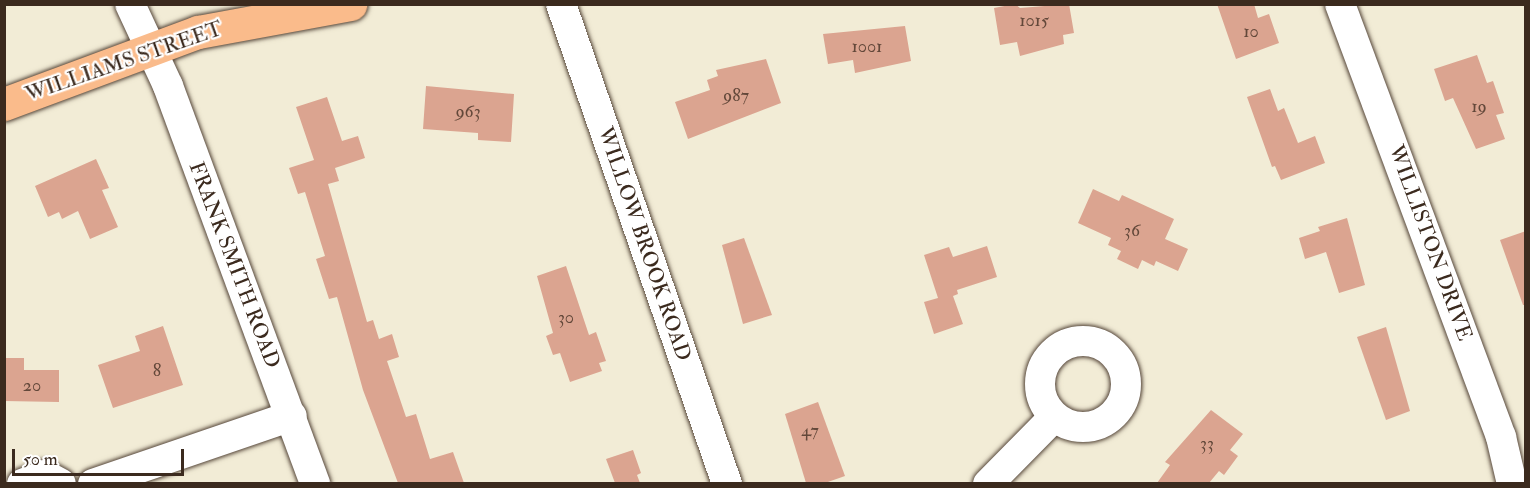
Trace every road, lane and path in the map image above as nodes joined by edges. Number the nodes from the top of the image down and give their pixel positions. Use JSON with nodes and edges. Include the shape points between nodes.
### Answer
{"nodes":[{"id":1,"x":130,"y":4,"type":"edge"},
{"id":2,"x":350,"y":4,"type":"edge"},
{"id":3,"x":561,"y":4,"type":"edge"},
{"id":4,"x":1340,"y":4,"type":"edge"},
{"id":5,"x":150,"y":48,"type":"junction"},
{"id":6,"x":4,"y":104,"type":"edge"},
{"id":7,"x":292,"y":416,"type":"junction"},
{"id":8,"x":1054,"y":417,"type":"dead end"},
{"id":9,"x":1516,"y":479,"type":"edge"},
{"id":10,"x":22,"y":483,"type":"edge"},
{"id":11,"x":61,"y":483,"type":"edge"},
{"id":12,"x":93,"y":483,"type":"edge"},
{"id":13,"x":315,"y":483,"type":"edge"},
{"id":14,"x":727,"y":483,"type":"edge"},
{"id":15,"x":988,"y":483,"type":"edge"}],
"edges":[{"from":1,"to":5,"type":"street","name":"FRANK SMITH ROAD"},
{"from":2,"to":5,"type":"main road","name":"WILLIAMS STREET","via":[[252,20]]},
{"from":3,"to":14,"type":"street","name":"WILLOW BROOK ROAD"},
{"from":4,"to":9,"type":"street","name":"WILLISTON DRIVE"},
{"from":5,"to":6,"type":"main road","name":"WILLIAMS STREET"},
{"from":5,"to":7,"type":"street","name":"FRANK SMITH ROAD"},
{"from":7,"to":12,"type":"street"},
{"from":7,"to":13,"type":"street","name":"FRANK SMITH ROAD"},
{"from":8,"to":15,"type":"street"},
{"from":10,"to":11,"type":"street","via":[[45,475]]}]}
